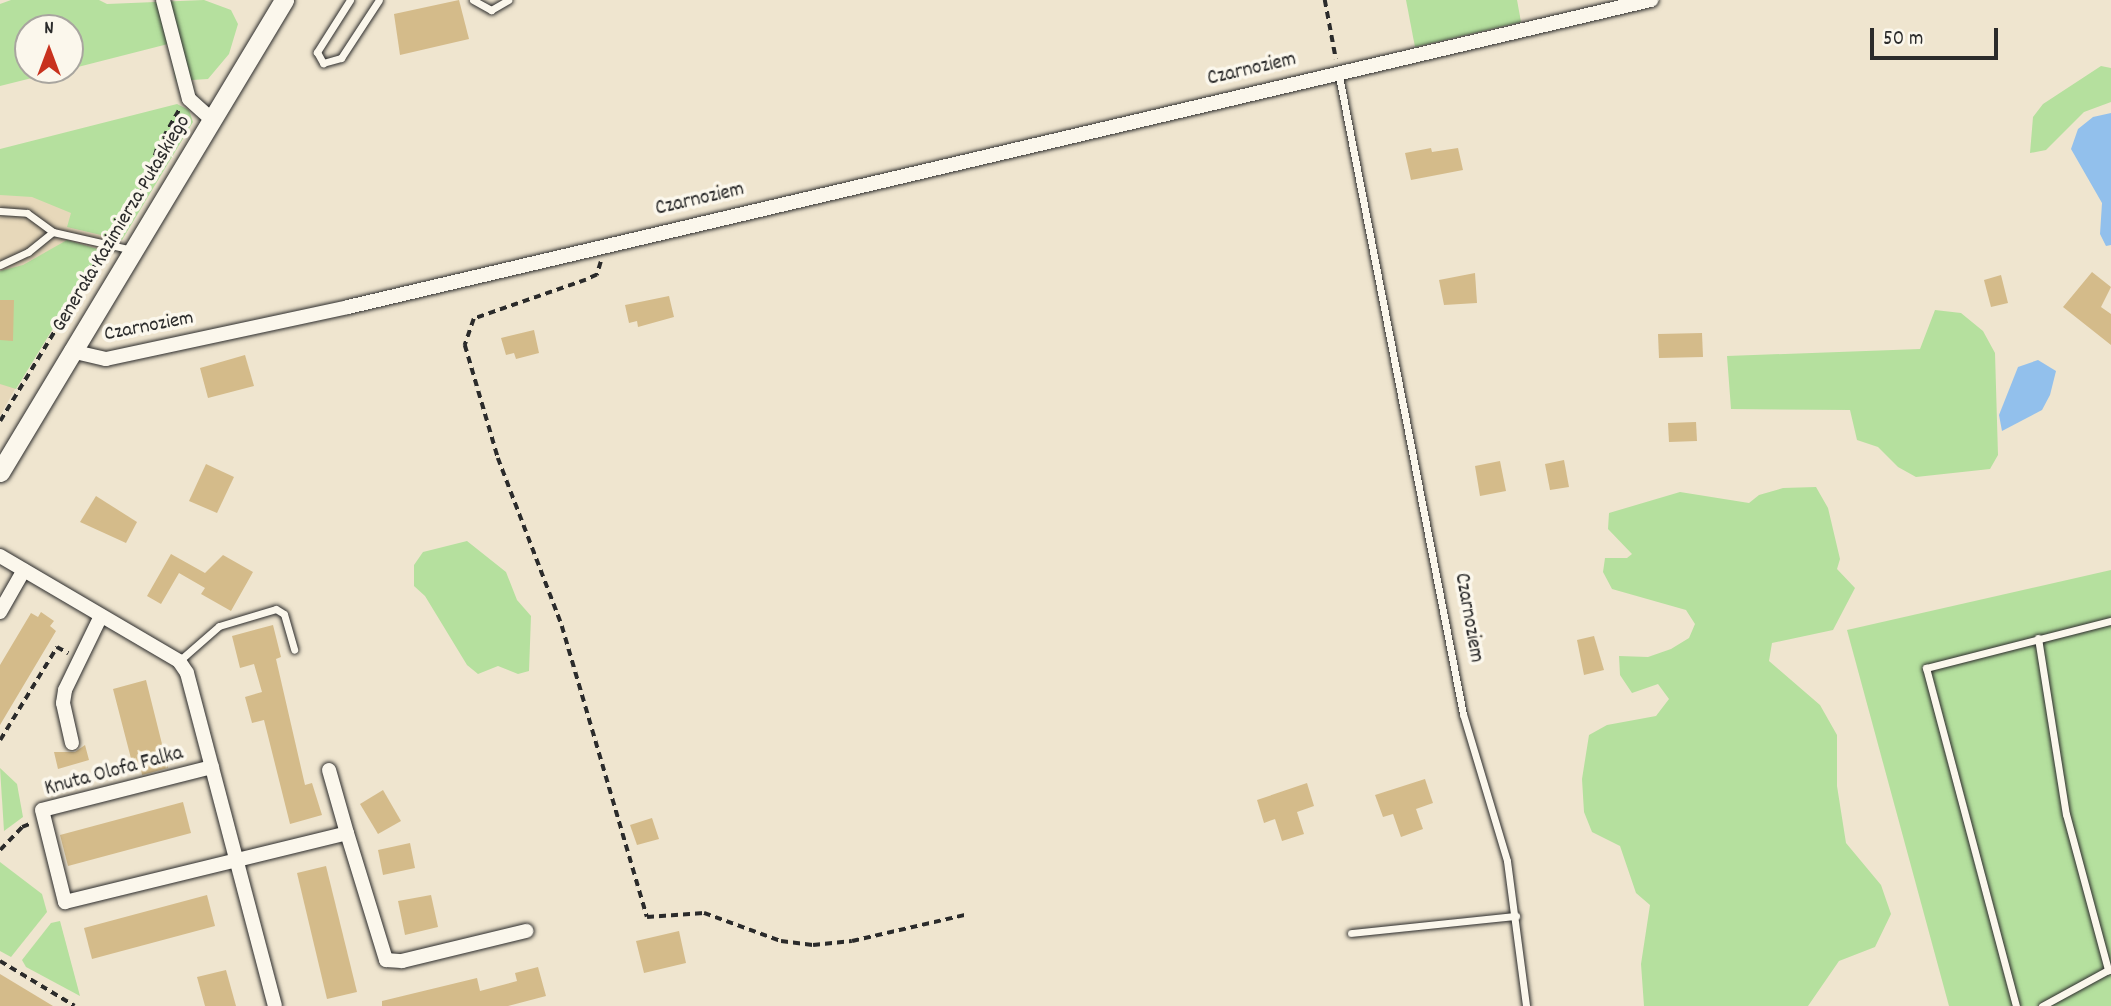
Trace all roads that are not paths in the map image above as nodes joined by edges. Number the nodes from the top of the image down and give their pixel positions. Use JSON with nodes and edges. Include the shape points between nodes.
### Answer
{"nodes":[{"id":1,"x":163,"y":0,"type":"edge"},
{"id":2,"x":284,"y":0,"type":"edge"},
{"id":3,"x":350,"y":0,"type":"edge"},
{"id":4,"x":379,"y":0,"type":"edge"},
{"id":5,"x":473,"y":0,"type":"edge"},
{"id":6,"x":508,"y":0,"type":"edge"},
{"id":7,"x":1651,"y":0,"type":"edge"},
{"id":8,"x":1338,"y":71,"type":"junction"},
{"id":9,"x":212,"y":120,"type":"junction"},
{"id":10,"x":0,"y":211,"type":"edge"},
{"id":11,"x":53,"y":232,"type":"junction"},
{"id":12,"x":132,"y":250,"type":"junction"},
{"id":13,"x":0,"y":265,"type":"edge"},
{"id":14,"x":71,"y":351,"type":"junction"},
{"id":15,"x":0,"y":472,"type":"edge"},
{"id":16,"x":0,"y":556,"type":"edge"},
{"id":17,"x":24,"y":570,"type":"junction"},
{"id":18,"x":0,"y":612,"type":"edge"},
{"id":19,"x":101,"y":616,"type":"junction"},
{"id":20,"x":2111,"y":621,"type":"edge"},
{"id":21,"x":2038,"y":638,"type":"junction"},
{"id":22,"x":294,"y":650,"type":"dead end"},
{"id":23,"x":180,"y":661,"type":"junction"},
{"id":24,"x":72,"y":743,"type":"dead end"},
{"id":25,"x":212,"y":767,"type":"junction"},
{"id":26,"x":329,"y":770,"type":"dead end"},
{"id":27,"x":346,"y":833,"type":"junction"},
{"id":28,"x":237,"y":863,"type":"junction"},
{"id":29,"x":1516,"y":916,"type":"junction"},
{"id":30,"x":526,"y":930,"type":"dead end"},
{"id":31,"x":1352,"y":933,"type":"dead end"},
{"id":32,"x":2110,"y":969,"type":"edge"},
{"id":33,"x":275,"y":1006,"type":"edge"},
{"id":34,"x":1526,"y":1006,"type":"edge"},
{"id":35,"x":2016,"y":1006,"type":"edge"},
{"id":36,"x":2042,"y":1006,"type":"edge"}],
"edges":[{"from":1,"to":9,"type":"street","via":[[189,99]]},
{"from":2,"to":9,"type":"main road","name":"Generała Kazimierza Pułaskiego"},
{"from":3,"to":4,"type":"lane","via":[[317,52],[323,63],[341,58]]},
{"from":5,"to":6,"type":"lane","via":[[491,10]]},
{"from":7,"to":8,"type":"street","name":"Czarnoziem"},
{"from":8,"to":14,"type":"street","name":"Czarnoziem","via":[[348,307],[106,359]]},
{"from":8,"to":29,"type":"lane","name":"Czarnoziem","via":[[1463,714],[1507,861]]},
{"from":9,"to":12,"type":"main road","name":"Generała Kazimierza Pułaskiego"},
{"from":10,"to":11,"type":"lane","via":[[26,213]]},
{"from":11,"to":12,"type":"lane"},
{"from":11,"to":13,"type":"lane","via":[[28,252]]},
{"from":12,"to":14,"type":"main road","name":"Generała Kazimierza Pułaskiego"},
{"from":14,"to":15,"type":"main road","name":"Generała Kazimierza Pułaskiego"},
{"from":16,"to":17,"type":"street"},
{"from":17,"to":18,"type":"street"},
{"from":17,"to":19,"type":"street"},
{"from":19,"to":23,"type":"street"},
{"from":19,"to":24,"type":"street","via":[[63,703]]},
{"from":20,"to":21,"type":"lane"},
{"from":21,"to":32,"type":"lane","via":[[2066,814]]},
{"from":21,"to":35,"type":"lane","via":[[1932,664],[1926,673]]},
{"from":22,"to":23,"type":"lane","via":[[284,614],[276,609],[219,626]]},
{"from":23,"to":25,"type":"street","name":"Knuta Olofa Falka"},
{"from":25,"to":28,"type":"street","name":"Knuta Olofa Falka"},
{"from":25,"to":28,"type":"street","name":"Knuta Olofa Falka","via":[[42,810],[65,902]]},
{"from":26,"to":27,"type":"street"},
{"from":27,"to":28,"type":"street","name":"Knuta Olofa Falka"},
{"from":27,"to":30,"type":"street","via":[[386,960],[401,961]]},
{"from":28,"to":33,"type":"street","name":"Knuta Olofa Falka"},
{"from":29,"to":31,"type":"lane"},
{"from":29,"to":34,"type":"lane","name":"Czarnoziem"},
{"from":32,"to":36,"type":"lane"}]}
